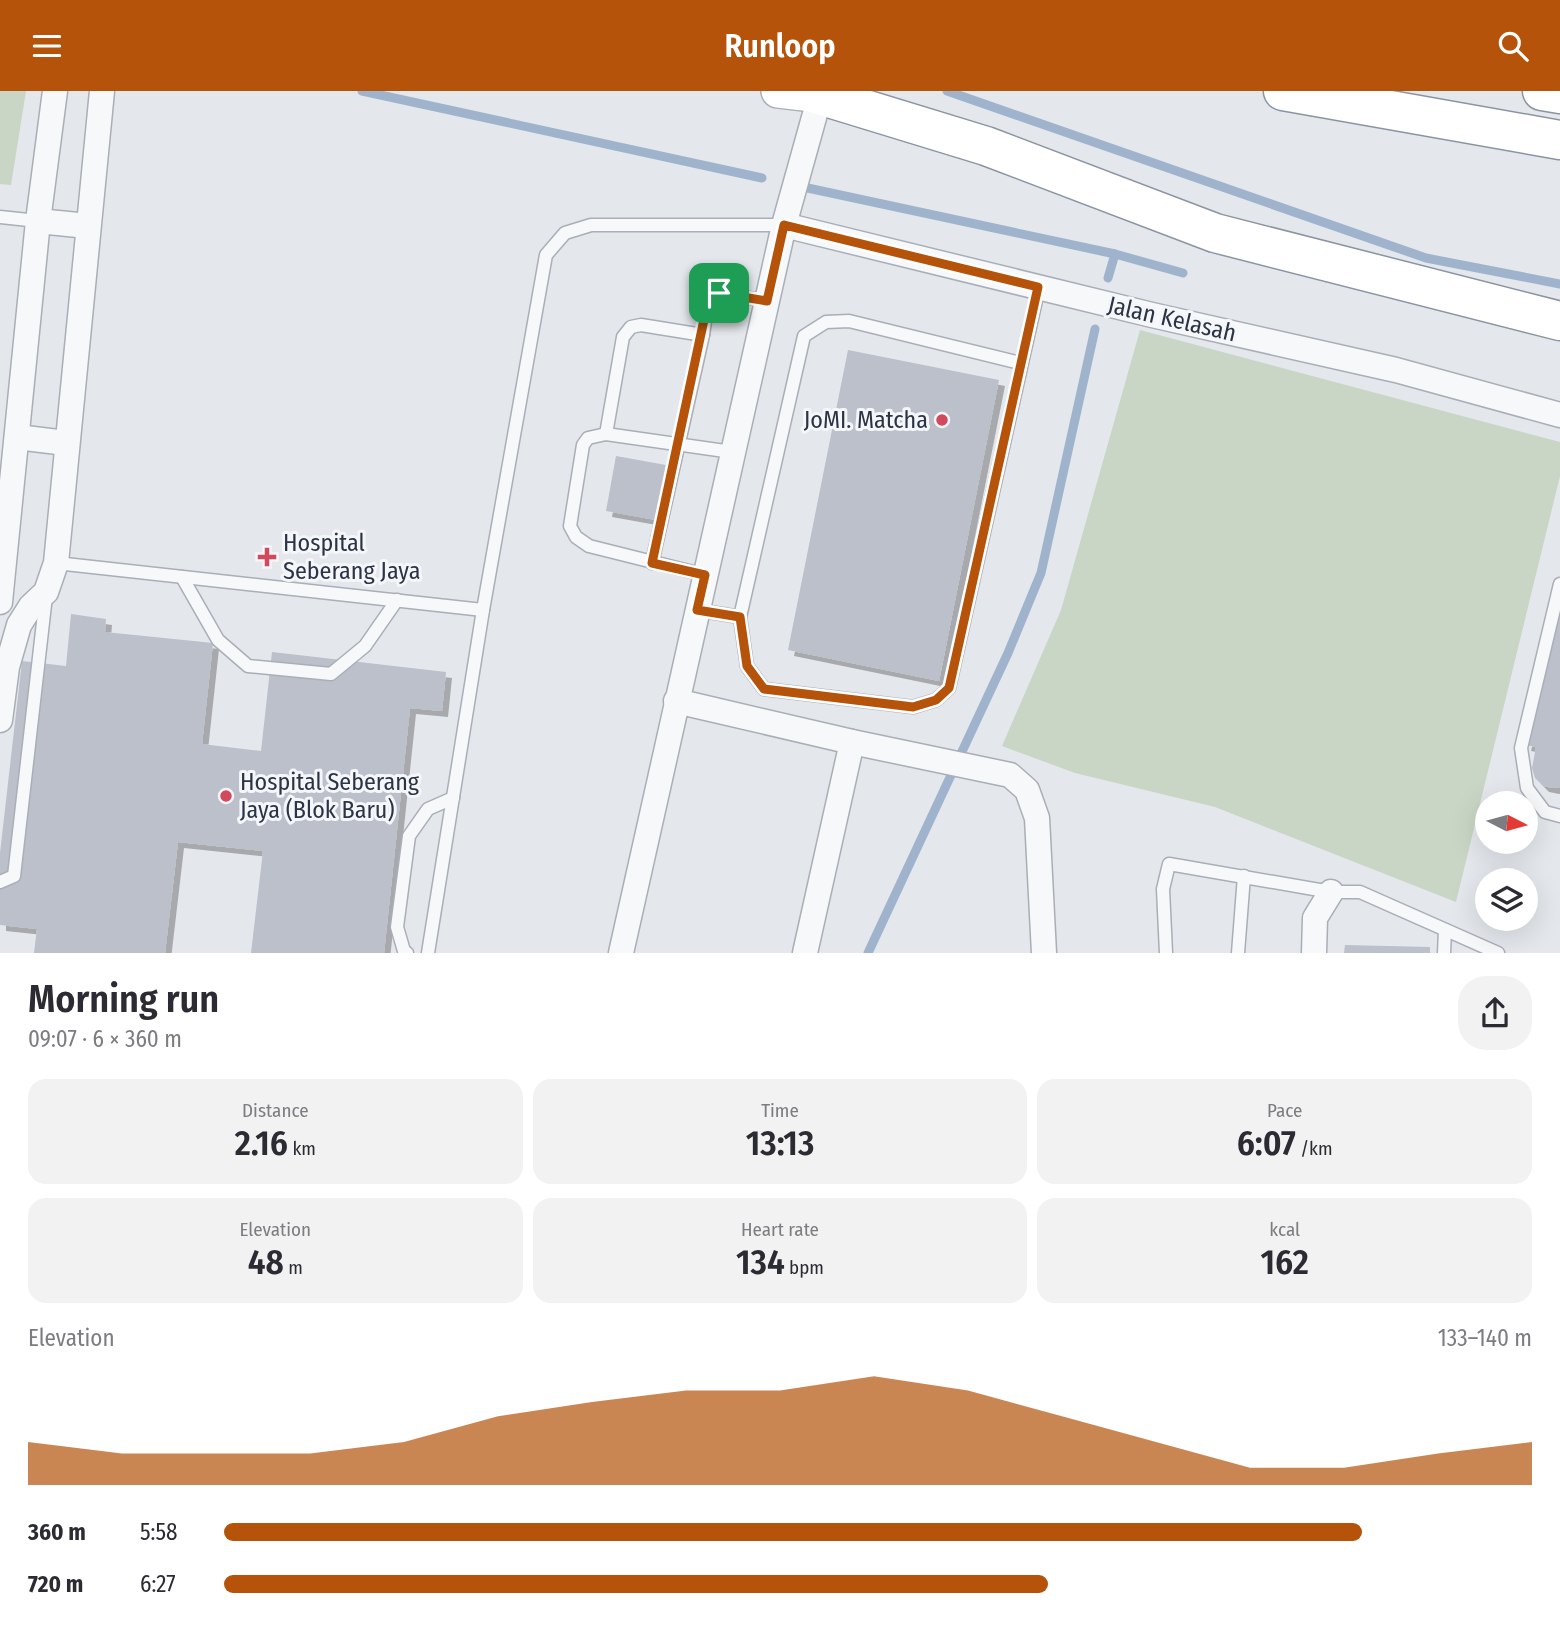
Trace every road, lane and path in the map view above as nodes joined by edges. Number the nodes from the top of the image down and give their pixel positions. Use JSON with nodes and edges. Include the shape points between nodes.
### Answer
{"nodes":[{"id":1,"x":55,"y":91,"type":"edge"},
{"id":2,"x":102,"y":91,"type":"edge"},
{"id":3,"x":778,"y":91,"type":"edge"},
{"id":4,"x":1283,"y":91,"type":"edge"},
{"id":5,"x":1542,"y":91,"type":"edge"},
{"id":6,"x":813,"y":94,"type":"edge"},
{"id":7,"x":1560,"y":94,"type":"edge"},
{"id":8,"x":1560,"y":139,"type":"edge"},
{"id":9,"x":0,"y":217,"type":"edge"},
{"id":10,"x":38,"y":221,"type":"junction"},
{"id":11,"x":784,"y":225,"type":"junction"},
{"id":12,"x":88,"y":226,"type":"junction"},
{"id":13,"x":1038,"y":287,"type":"junction"},
{"id":14,"x":767,"y":301,"type":"junction"},
{"id":15,"x":1560,"y":321,"type":"edge"},
{"id":16,"x":703,"y":335,"type":"junction"},
{"id":17,"x":1020,"y":363,"type":"junction"},
{"id":18,"x":1560,"y":415,"type":"edge"},
{"id":19,"x":606,"y":433,"type":"junction"},
{"id":20,"x":17,"y":437,"type":"junction"},
{"id":21,"x":66,"y":443,"type":"junction"},
{"id":22,"x":677,"y":444,"type":"junction"},
{"id":23,"x":732,"y":452,"type":"junction"},
{"id":24,"x":56,"y":563,"type":"junction"},
{"id":25,"x":652,"y":563,"type":"junction"},
{"id":26,"x":705,"y":575,"type":"junction"},
{"id":27,"x":182,"y":577,"type":"junction"},
{"id":28,"x":1560,"y":584,"type":"edge"},
{"id":29,"x":46,"y":592,"type":"junction"},
{"id":30,"x":397,"y":600,"type":"junction"},
{"id":31,"x":0,"y":602,"type":"edge"},
{"id":32,"x":483,"y":610,"type":"junction"},
{"id":33,"x":697,"y":610,"type":"junction"},
{"id":34,"x":740,"y":617,"type":"junction"},
{"id":35,"x":676,"y":701,"type":"junction"},
{"id":36,"x":0,"y":720,"type":"edge"},
{"id":37,"x":852,"y":742,"type":"junction"},
{"id":38,"x":453,"y":798,"type":"junction"},
{"id":39,"x":1560,"y":816,"type":"edge"},
{"id":40,"x":1244,"y":876,"type":"junction"},
{"id":41,"x":0,"y":882,"type":"edge"},
{"id":42,"x":1331,"y":892,"type":"junction"},
{"id":43,"x":1445,"y":930,"type":"junction"},
{"id":44,"x":407,"y":953,"type":"edge"},
{"id":45,"x":428,"y":953,"type":"edge"},
{"id":46,"x":621,"y":953,"type":"edge"},
{"id":47,"x":805,"y":953,"type":"edge"},
{"id":48,"x":1044,"y":953,"type":"edge"},
{"id":49,"x":1166,"y":953,"type":"edge"},
{"id":50,"x":1238,"y":953,"type":"edge"},
{"id":51,"x":1314,"y":953,"type":"edge"},
{"id":52,"x":1444,"y":953,"type":"edge"},
{"id":53,"x":1498,"y":953,"type":"edge"}],
"edges":[{"from":1,"to":10,"type":"street"},
{"from":2,"to":12,"type":"street"},
{"from":3,"to":6,"type":"main road"},
{"from":4,"to":8,"type":"highway"},
{"from":5,"to":7,"type":"highway"},
{"from":6,"to":11,"type":"street"},
{"from":6,"to":15,"type":"highway","via":[[986,146],[1215,233]]},
{"from":9,"to":10,"type":"lane"},
{"from":10,"to":12,"type":"street"},
{"from":10,"to":20,"type":"street"},
{"from":11,"to":13,"type":"street","name":"Jalan Kelasah"},
{"from":11,"to":14,"type":"street"},
{"from":11,"to":32,"type":"lane","via":[[591,225],[565,233],[546,255]]},
{"from":12,"to":21,"type":"street"},
{"from":13,"to":17,"type":"lane"},
{"from":13,"to":18,"type":"street","name":"Jalan Kelasah","via":[[1396,370]]},
{"from":14,"to":16,"type":"lane","via":[[719,293],[711,296]]},
{"from":14,"to":23,"type":"street"},
{"from":16,"to":19,"type":"lane","via":[[631,327],[623,337]]},
{"from":16,"to":22,"type":"lane"},
{"from":17,"to":34,"type":"lane","via":[[849,321],[826,322],[804,336]]},
{"from":17,"to":34,"type":"lane","via":[[949,688],[936,700],[913,707],[764,689],[747,666]]},
{"from":19,"to":22,"type":"lane"},
{"from":19,"to":25,"type":"lane","via":[[588,438],[583,446],[570,526],[589,546]]},
{"from":20,"to":21,"type":"street"},
{"from":20,"to":31,"type":"street"},
{"from":21,"to":24,"type":"street"},
{"from":22,"to":23,"type":"lane"},
{"from":22,"to":25,"type":"lane"},
{"from":23,"to":26,"type":"street"},
{"from":24,"to":27,"type":"lane"},
{"from":24,"to":29,"type":"street"},
{"from":25,"to":26,"type":"lane"},
{"from":26,"to":33,"type":"street"},
{"from":27,"to":30,"type":"lane"},
{"from":27,"to":30,"type":"lane","via":[[218,640],[248,666],[331,674],[365,646]]},
{"from":28,"to":39,"type":"lane","via":[[1521,748],[1527,788],[1545,812]]},
{"from":29,"to":36,"type":"street","via":[[19,625],[7,667]]},
{"from":29,"to":41,"type":"lane","via":[[13,876]]},
{"from":30,"to":32,"type":"lane"},
{"from":32,"to":38,"type":"lane"},
{"from":33,"to":34,"type":"lane"},
{"from":33,"to":35,"type":"street"},
{"from":35,"to":37,"type":"street"},
{"from":35,"to":46,"type":"street"},
{"from":37,"to":47,"type":"street"},
{"from":37,"to":48,"type":"street","via":[[1010,775],[1027,790],[1037,818]]},
{"from":38,"to":44,"type":"lane","via":[[428,809],[409,836],[397,927]]},
{"from":38,"to":45,"type":"lane"},
{"from":40,"to":42,"type":"lane"},
{"from":40,"to":49,"type":"lane","via":[[1169,864],[1163,890]]},
{"from":40,"to":50,"type":"lane"},
{"from":42,"to":43,"type":"lane","via":[[1360,892]]},
{"from":42,"to":51,"type":"street","via":[[1315,918]]},
{"from":43,"to":52,"type":"lane"},
{"from":43,"to":53,"type":"lane"}]}
